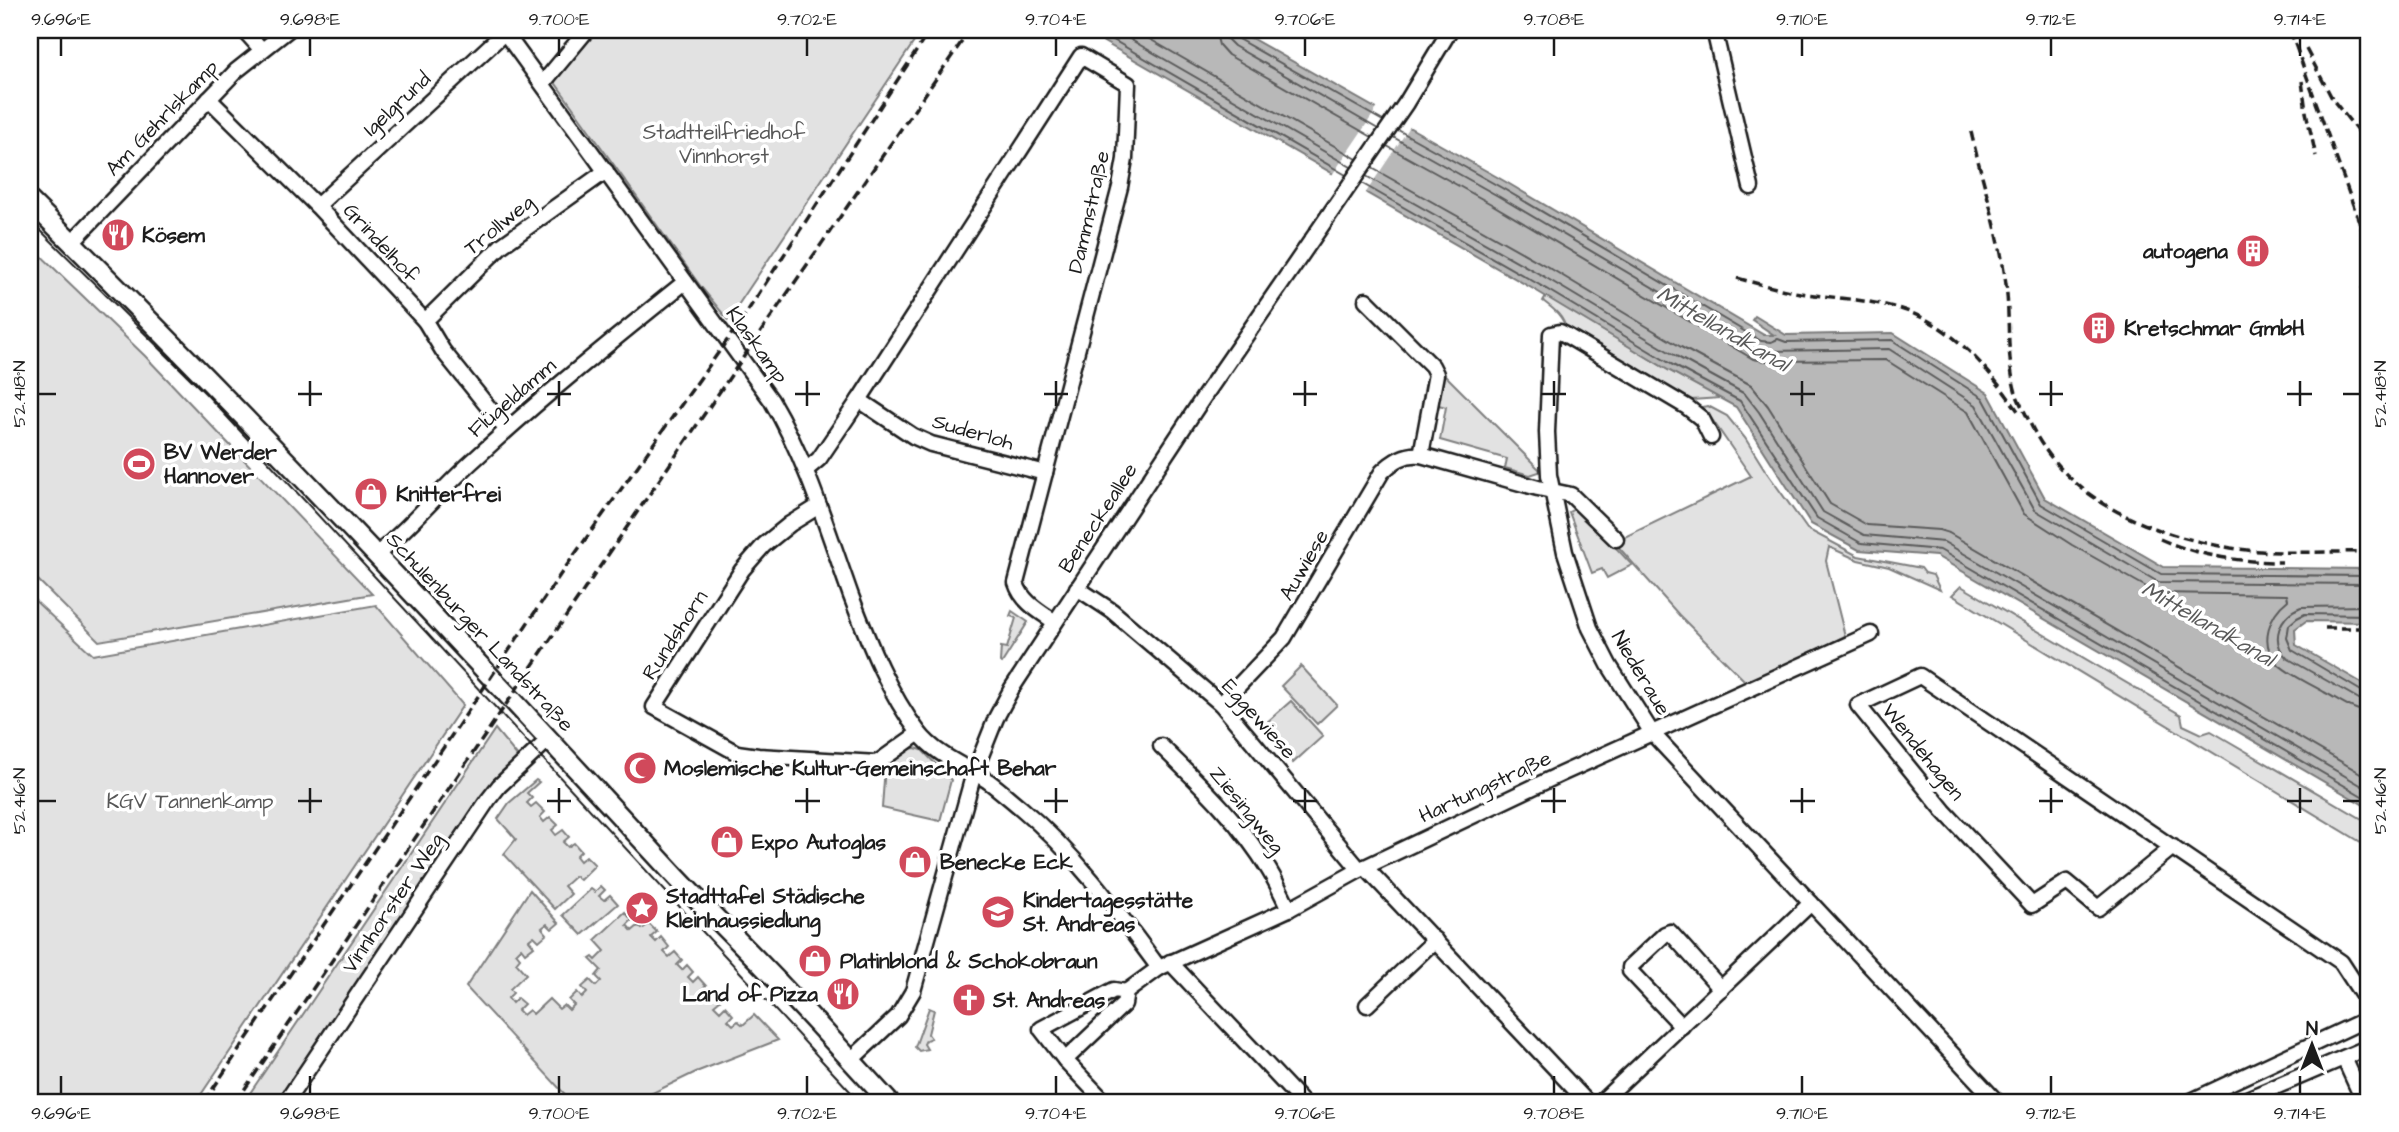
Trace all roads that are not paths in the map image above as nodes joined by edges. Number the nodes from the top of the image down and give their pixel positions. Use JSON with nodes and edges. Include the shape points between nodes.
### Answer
{"nodes":[{"id":1,"x":244,"y":30,"type":"edge"},
{"id":2,"x":288,"y":30,"type":"edge"},
{"id":3,"x":587,"y":30,"type":"edge"},
{"id":4,"x":1450,"y":30,"type":"edge"},
{"id":5,"x":1714,"y":30,"type":"edge"},
{"id":6,"x":504,"y":31,"type":"edge"},
{"id":7,"x":261,"y":49,"type":"junction"},
{"id":8,"x":543,"y":83,"type":"junction"},
{"id":9,"x":209,"y":99,"type":"junction"},
{"id":10,"x":606,"y":172,"type":"junction"},
{"id":11,"x":1751,"y":187,"type":"dead end"},
{"id":12,"x":30,"y":201,"type":"edge"},
{"id":13,"x":317,"y":206,"type":"junction"},
{"id":14,"x":72,"y":242,"type":"junction"},
{"id":15,"x":685,"y":282,"type":"junction"},
{"id":16,"x":1366,"y":300,"type":"dead end"},
{"id":17,"x":425,"y":321,"type":"junction"},
{"id":18,"x":859,"y":400,"type":"junction"},
{"id":19,"x":506,"y":429,"type":"junction"},
{"id":20,"x":1711,"y":437,"type":"dead end"},
{"id":21,"x":1421,"y":455,"type":"junction"},
{"id":22,"x":806,"y":470,"type":"junction"},
{"id":23,"x":1045,"y":474,"type":"junction"},
{"id":24,"x":1552,"y":490,"type":"junction"},
{"id":25,"x":818,"y":506,"type":"junction"},
{"id":26,"x":1616,"y":539,"type":"dead end"},
{"id":27,"x":376,"y":555,"type":"junction"},
{"id":28,"x":1077,"y":588,"type":"junction"},
{"id":29,"x":1055,"y":622,"type":"junction"},
{"id":30,"x":1871,"y":634,"type":"dead end"},
{"id":31,"x":1221,"y":704,"type":"junction"},
{"id":32,"x":919,"y":733,"type":"junction"},
{"id":33,"x":1652,"y":733,"type":"junction"},
{"id":34,"x":550,"y":740,"type":"junction"},
{"id":35,"x":1161,"y":746,"type":"dead end"},
{"id":36,"x":974,"y":773,"type":"junction"},
{"id":37,"x":2173,"y":847,"type":"junction"},
{"id":38,"x":1363,"y":869,"type":"junction"},
{"id":39,"x":1811,"y":903,"type":"junction"},
{"id":40,"x":1289,"y":909,"type":"junction"},
{"id":41,"x":1435,"y":940,"type":"junction"},
{"id":42,"x":1164,"y":965,"type":"junction"},
{"id":43,"x":1721,"y":989,"type":"junction"},
{"id":44,"x":1125,"y":998,"type":"junction"},
{"id":45,"x":1367,"y":1005,"type":"dead end"},
{"id":46,"x":2369,"y":1005,"type":"edge"},
{"id":47,"x":2369,"y":1018,"type":"edge"},
{"id":48,"x":1682,"y":1026,"type":"junction"},
{"id":49,"x":2369,"y":1047,"type":"edge"},
{"id":50,"x":2344,"y":1058,"type":"junction"},
{"id":51,"x":851,"y":1060,"type":"junction"},
{"id":52,"x":1065,"y":1060,"type":"junction"},
{"id":53,"x":2214,"y":1097,"type":"edge"},
{"id":54,"x":286,"y":1102,"type":"edge"},
{"id":55,"x":889,"y":1102,"type":"edge"},
{"id":56,"x":1105,"y":1102,"type":"edge"},
{"id":57,"x":1302,"y":1102,"type":"edge"},
{"id":58,"x":1587,"y":1102,"type":"edge"},
{"id":59,"x":1601,"y":1102,"type":"edge"},
{"id":60,"x":1997,"y":1102,"type":"edge"},
{"id":61,"x":2189,"y":1102,"type":"edge"},
{"id":62,"x":2240,"y":1102,"type":"edge"},
{"id":63,"x":2364,"y":1102,"type":"edge"}],
"edges":[{"from":1,"to":7,"type":"street"},
{"from":2,"to":7,"type":"street","name":"Am Gehrlskamp"},
{"from":3,"to":8,"type":"street"},
{"from":4,"to":28,"type":"street","name":"Beneckeallee","via":[[1407,101]]},
{"from":5,"to":11,"type":"street"},
{"from":6,"to":8,"type":"street","name":"Klaskamp"},
{"from":6,"to":13,"type":"street","name":"Igelgrund"},
{"from":7,"to":9,"type":"street","name":"Am Gehrlskamp"},
{"from":8,"to":10,"type":"street","name":"Klaskamp"},
{"from":9,"to":13,"type":"street","name":"Grindelhof"},
{"from":9,"to":14,"type":"street","name":"Am Gehrlskamp"},
{"from":10,"to":15,"type":"street","name":"Klaskamp"},
{"from":10,"to":17,"type":"street","name":"Trollweg","via":[[501,246]]},
{"from":12,"to":14,"type":"main road","name":"Schulenburger Landstraße"},
{"from":13,"to":17,"type":"street","name":"Grindelhof"},
{"from":14,"to":27,"type":"main road","name":"Schulenburger Landstraße"},
{"from":15,"to":19,"type":"street","name":"Flügeldamm"},
{"from":15,"to":22,"type":"street","name":"Klaskamp","via":[[771,400]]},
{"from":16,"to":21,"type":"street","via":[[1436,374]]},
{"from":17,"to":19,"type":"street","name":"Grindelhof","via":[[443,351]]},
{"from":18,"to":22,"type":"street","name":"Dammstraße","via":[[819,459]]},
{"from":18,"to":23,"type":"street","name":"Suderloh","via":[[931,444]]},
{"from":18,"to":23,"type":"street","name":"Dammstraße","via":[[1081,55],[1128,84],[1125,159]]},
{"from":19,"to":27,"type":"street","name":"Flügeldamm"},
{"from":20,"to":24,"type":"street","name":"Niederaue","via":[[1702,419],[1687,407],[1555,332],[1549,339],[1547,432]]},
{"from":21,"to":24,"type":"street"},
{"from":21,"to":31,"type":"street","name":"Auwiese","via":[[1392,462],[1382,472],[1284,638]]},
{"from":22,"to":25,"type":"street","name":"Klaskamp"},
{"from":23,"to":29,"type":"street","name":"Dammstraße","via":[[1016,583],[1020,594]]},
{"from":24,"to":26,"type":"street","via":[[1571,495]]},
{"from":24,"to":33,"type":"street","name":"Niederaue","via":[[1565,552],[1590,628]]},
{"from":25,"to":32,"type":"street","name":"Klaskamp","via":[[868,641]]},
{"from":25,"to":32,"type":"street","name":"Rundshorn","via":[[764,545],[742,570],[654,706],[737,753],[758,756],[877,763]]},
{"from":27,"to":34,"type":"main road","name":"Schulenburger Landstraße"},
{"from":28,"to":29,"type":"street","name":"Beneckeallee"},
{"from":28,"to":31,"type":"street","name":"Eggewiese","via":[[1112,611]]},
{"from":29,"to":36,"type":"street","name":"Beneckeallee","via":[[1006,698]]},
{"from":30,"to":33,"type":"street","name":"Hartungstraße"},
{"from":31,"to":38,"type":"street","name":"Eggewiese"},
{"from":32,"to":36,"type":"street","name":"Klaskamp","via":[[943,756]]},
{"from":33,"to":38,"type":"street","name":"Hartungstraße"},
{"from":33,"to":39,"type":"street","name":"Niederaue"},
{"from":34,"to":51,"type":"main road","name":"Schulenburger Landstraße"},
{"from":34,"to":54,"type":"street","name":"Vinnhorster Weg","via":[[488,800]]},
{"from":35,"to":40,"type":"street","name":"Ziesingweg","via":[[1246,837]]},
{"from":36,"to":42,"type":"street","name":"Klaskamp","via":[[1059,844]]},
{"from":36,"to":51,"type":"street","name":"Beneckeallee","via":[[913,991],[898,1016]]},
{"from":37,"to":37,"type":"street","name":"Wendehagen","via":[[2098,908],[2067,882],[2032,905],[1944,811],[1858,705],[1920,676]]},
{"from":37,"to":46,"type":"street","name":"Wendehagen","via":[[2341,962]]},
{"from":38,"to":40,"type":"street","name":"Hartungstraße"},
{"from":38,"to":41,"type":"street","name":"Eggewiese"},
{"from":39,"to":43,"type":"street"},
{"from":39,"to":60,"type":"street","name":"Niederaue"},
{"from":40,"to":42,"type":"street","name":"Hartungstraße"},
{"from":41,"to":45,"type":"street"},
{"from":41,"to":58,"type":"street","name":"Eggewiese"},
{"from":42,"to":44,"type":"street","name":"Hartungstraße"},
{"from":42,"to":57,"type":"street","name":"Klaskamp"},
{"from":43,"to":48,"type":"street"},
{"from":43,"to":48,"type":"street","via":[[1671,932],[1630,967]]},
{"from":44,"to":52,"type":"street","name":"Hartungstraße"},
{"from":44,"to":52,"type":"street","name":"Hartungstraße","via":[[1114,990],[1041,1029]]},
{"from":47,"to":53,"type":"street"},
{"from":48,"to":59,"type":"street"},
{"from":49,"to":50,"type":"street"},
{"from":50,"to":62,"type":"street"},
{"from":50,"to":63,"type":"street"},
{"from":51,"to":55,"type":"main road","name":"Schulenburger Landstraße"},
{"from":52,"to":56,"type":"street"},
{"from":53,"to":61,"type":"street"}]}
